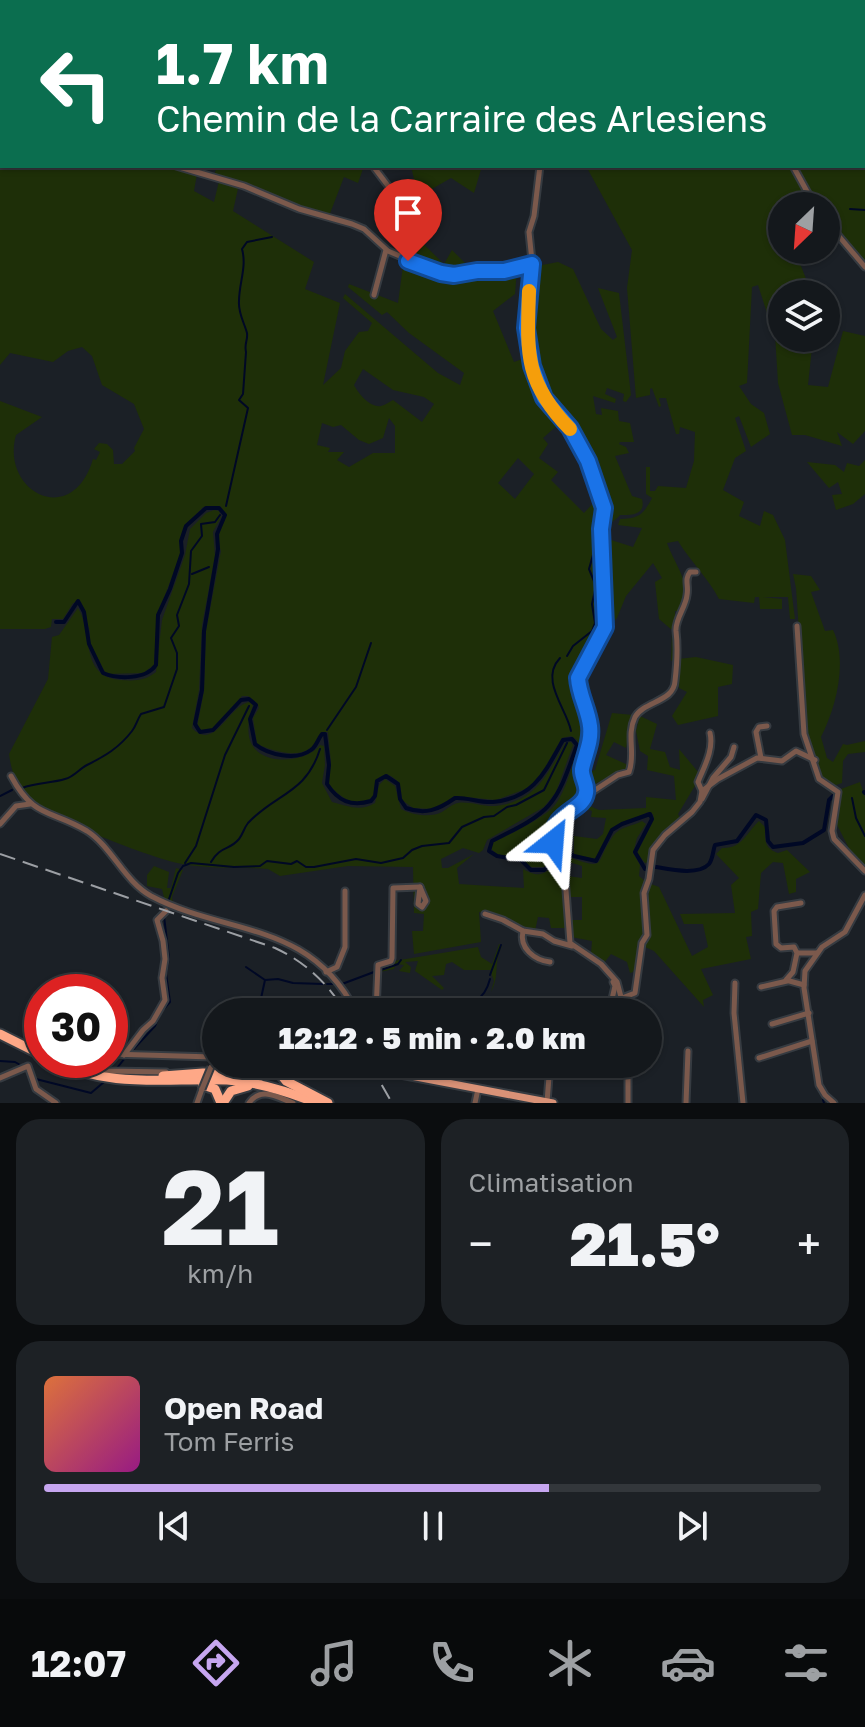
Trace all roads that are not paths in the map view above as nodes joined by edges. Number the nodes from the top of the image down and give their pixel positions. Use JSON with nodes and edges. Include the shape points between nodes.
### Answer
{"nodes":[{"id":1,"x":183,"y":168,"type":"edge"},
{"id":2,"x":375,"y":168,"type":"edge"},
{"id":3,"x":540,"y":168,"type":"edge"},
{"id":4,"x":794,"y":168,"type":"edge"},
{"id":5,"x":807,"y":192,"type":"edge"},
{"id":6,"x":395,"y":195,"type":"dead end"},
{"id":7,"x":840,"y":238,"type":"edge"},
{"id":8,"x":386,"y":250,"type":"junction"},
{"id":9,"x":532,"y":264,"type":"junction"},
{"id":10,"x":864,"y":268,"type":"edge"},
{"id":11,"x":374,"y":295,"type":"dead end"},
{"id":12,"x":696,"y":572,"type":"dead end"},
{"id":13,"x":797,"y":626,"type":"dead end"},
{"id":14,"x":767,"y":726,"type":"dead end"},
{"id":15,"x":710,"y":733,"type":"dead end"},
{"id":16,"x":734,"y":747,"type":"dead end"},
{"id":17,"x":761,"y":758,"type":"junction"},
{"id":18,"x":815,"y":760,"type":"junction"},
{"id":19,"x":11,"y":776,"type":"dead end"},
{"id":20,"x":710,"y":786,"type":"junction"},
{"id":21,"x":702,"y":791,"type":"junction"},
{"id":22,"x":586,"y":796,"type":"junction"},
{"id":23,"x":700,"y":802,"type":"junction"},
{"id":24,"x":30,"y":804,"type":"junction"},
{"id":25,"x":0,"y":824,"type":"edge"},
{"id":26,"x":865,"y":871,"type":"edge"},
{"id":27,"x":420,"y":887,"type":"dead end"},
{"id":28,"x":345,"y":891,"type":"dead end"},
{"id":29,"x":865,"y":895,"type":"edge"},
{"id":30,"x":801,"y":903,"type":"dead end"},
{"id":31,"x":173,"y":905,"type":"junction"},
{"id":32,"x":485,"y":914,"type":"dead end"},
{"id":33,"x":523,"y":931,"type":"junction"},
{"id":34,"x":573,"y":946,"type":"junction"},
{"id":35,"x":797,"y":953,"type":"junction"},
{"id":36,"x":817,"y":953,"type":"junction"},
{"id":37,"x":550,"y":962,"type":"dead end"},
{"id":38,"x":326,"y":972,"type":"junction"},
{"id":39,"x":611,"y":975,"type":"junction"},
{"id":40,"x":787,"y":981,"type":"junction"},
{"id":41,"x":735,"y":983,"type":"dead end"},
{"id":42,"x":804,"y":985,"type":"junction"},
{"id":43,"x":761,"y":987,"type":"dead end"},
{"id":44,"x":613,"y":995,"type":"junction"},
{"id":45,"x":622,"y":995,"type":"junction"},
{"id":46,"x":348,"y":998,"type":"edge"},
{"id":47,"x":376,"y":998,"type":"edge"},
{"id":48,"x":612,"y":998,"type":"edge"},
{"id":49,"x":623,"y":998,"type":"edge"},
{"id":50,"x":809,"y":1013,"type":"junction"},
{"id":51,"x":772,"y":1024,"type":"dead end"},
{"id":52,"x":0,"y":1032,"type":"edge"},
{"id":53,"x":812,"y":1041,"type":"junction"},
{"id":54,"x":24,"y":1043,"type":"edge"},
{"id":55,"x":688,"y":1051,"type":"dead end"},
{"id":56,"x":128,"y":1052,"type":"edge"},
{"id":57,"x":128,"y":1055,"type":"edge"},
{"id":58,"x":196,"y":1058,"type":"junction"},
{"id":59,"x":202,"y":1058,"type":"edge"},
{"id":60,"x":759,"y":1058,"type":"dead end"},
{"id":61,"x":198,"y":1069,"type":"junction"},
{"id":62,"x":202,"y":1069,"type":"edge"},
{"id":63,"x":128,"y":1073,"type":"edge"},
{"id":64,"x":202,"y":1073,"type":"edge"},
{"id":65,"x":128,"y":1076,"type":"edge"},
{"id":66,"x":146,"y":1077,"type":"junction"},
{"id":67,"x":0,"y":1078,"type":"edge"},
{"id":68,"x":104,"y":1078,"type":"edge"},
{"id":69,"x":206,"y":1078,"type":"edge"},
{"id":70,"x":283,"y":1078,"type":"edge"},
{"id":71,"x":429,"y":1078,"type":"edge"},
{"id":72,"x":550,"y":1078,"type":"edge"},
{"id":73,"x":628,"y":1078,"type":"edge"},
{"id":74,"x":108,"y":1079,"type":"junction"},
{"id":75,"x":478,"y":1089,"type":"junction"},
{"id":76,"x":520,"y":1100,"type":"edge"},
{"id":77,"x":56,"y":1103,"type":"edge"},
{"id":78,"x":197,"y":1103,"type":"edge"},
{"id":79,"x":222,"y":1103,"type":"edge"},
{"id":80,"x":249,"y":1103,"type":"edge"},
{"id":81,"x":293,"y":1103,"type":"edge"},
{"id":82,"x":315,"y":1103,"type":"edge"},
{"id":83,"x":325,"y":1103,"type":"edge"},
{"id":84,"x":475,"y":1103,"type":"edge"},
{"id":85,"x":550,"y":1103,"type":"edge"},
{"id":86,"x":628,"y":1103,"type":"edge"},
{"id":87,"x":686,"y":1103,"type":"edge"},
{"id":88,"x":743,"y":1103,"type":"edge"},
{"id":89,"x":834,"y":1103,"type":"edge"}],
"edges":[{"from":1,"to":8,"type":"street","via":[[348,222]]},
{"from":2,"to":6,"type":"street"},
{"from":3,"to":9,"type":"street","via":[[529,232]]},
{"from":4,"to":5,"type":"street"},
{"from":7,"to":10,"type":"street"},
{"from":8,"to":9,"type":"street","via":[[450,275]]},
{"from":8,"to":11,"type":"street"},
{"from":9,"to":22,"type":"street","via":[[526,328],[532,366],[544,398],[570,428],[588,461],[604,508],[605,627],[578,678],[590,724],[582,769]]},
{"from":12,"to":22,"type":"street","via":[[686,577],[673,688],[636,717],[629,772]]},
{"from":13,"to":18,"type":"street","via":[[804,734]]},
{"from":14,"to":17,"type":"street","via":[[756,732]]},
{"from":15,"to":21,"type":"street","via":[[698,782]]},
{"from":16,"to":20,"type":"street"},
{"from":17,"to":18,"type":"street","via":[[777,762],[796,751]]},
{"from":17,"to":20,"type":"street"},
{"from":18,"to":26,"type":"street","via":[[819,779],[839,794],[834,839]]},
{"from":19,"to":24,"type":"street"},
{"from":20,"to":21,"type":"street"},
{"from":20,"to":23,"type":"street"},
{"from":21,"to":23,"type":"street"},
{"from":22,"to":34,"type":"street","via":[[556,825],[553,838],[561,855]]},
{"from":23,"to":45,"type":"street","via":[[653,850],[644,893],[647,935],[635,993]]},
{"from":24,"to":25,"type":"street","via":[[16,806]]},
{"from":24,"to":31,"type":"street","via":[[88,832],[144,892]]},
{"from":27,"to":47,"type":"street","via":[[393,888],[392,958],[377,966]]},
{"from":28,"to":38,"type":"street","via":[[345,949],[337,967]]},
{"from":29,"to":36,"type":"street","via":[[845,932]]},
{"from":30,"to":35,"type":"street","via":[[774,911],[776,944],[794,947]]},
{"from":31,"to":38,"type":"street","via":[[282,940]]},
{"from":31,"to":56,"type":"street","via":[[157,920],[165,959],[165,1000]]},
{"from":32,"to":33,"type":"street"},
{"from":33,"to":34,"type":"street"},
{"from":33,"to":37,"type":"street","via":[[525,948]]},
{"from":34,"to":39,"type":"street"},
{"from":35,"to":36,"type":"street"},
{"from":35,"to":40,"type":"street"},
{"from":36,"to":42,"type":"street","via":[[805,971]]},
{"from":38,"to":46,"type":"street"},
{"from":39,"to":44,"type":"street"},
{"from":39,"to":45,"type":"street"},
{"from":40,"to":42,"type":"street"},
{"from":40,"to":43,"type":"street"},
{"from":41,"to":88,"type":"street"},
{"from":42,"to":50,"type":"street"},
{"from":44,"to":45,"type":"street"},
{"from":44,"to":48,"type":"street"},
{"from":45,"to":49,"type":"street"},
{"from":50,"to":51,"type":"street"},
{"from":50,"to":53,"type":"street"},
{"from":52,"to":54,"type":"highway"},
{"from":53,"to":60,"type":"street"},
{"from":53,"to":89,"type":"street","via":[[820,1089]]},
{"from":55,"to":87,"type":"street"},
{"from":57,"to":58,"type":"street"},
{"from":58,"to":59,"type":"street"},
{"from":58,"to":61,"type":"street"},
{"from":61,"to":62,"type":"street"},
{"from":61,"to":63,"type":"street"},
{"from":64,"to":66,"type":"highway"},
{"from":65,"to":66,"type":"highway"},
{"from":66,"to":83,"type":"highway","via":[[255,1080]]},
{"from":67,"to":77,"type":"street","via":[[28,1066],[36,1089]]},
{"from":68,"to":74,"type":"highway"},
{"from":69,"to":78,"type":"street","bridge":true},
{"from":70,"to":83,"type":"highway"},
{"from":71,"to":75,"type":"main road"},
{"from":72,"to":85,"type":"street"},
{"from":73,"to":86,"type":"street"},
{"from":74,"to":79,"type":"highway","via":[[207,1085]]},
{"from":74,"to":82,"type":"highway","via":[[249,1082]]},
{"from":75,"to":76,"type":"main road"},
{"from":75,"to":84,"type":"street"},
{"from":76,"to":85,"type":"main road"},
{"from":79,"to":82,"type":"highway","via":[[231,1091],[249,1086]]},
{"from":80,"to":81,"type":"street","via":[[259,1093]]}]}
